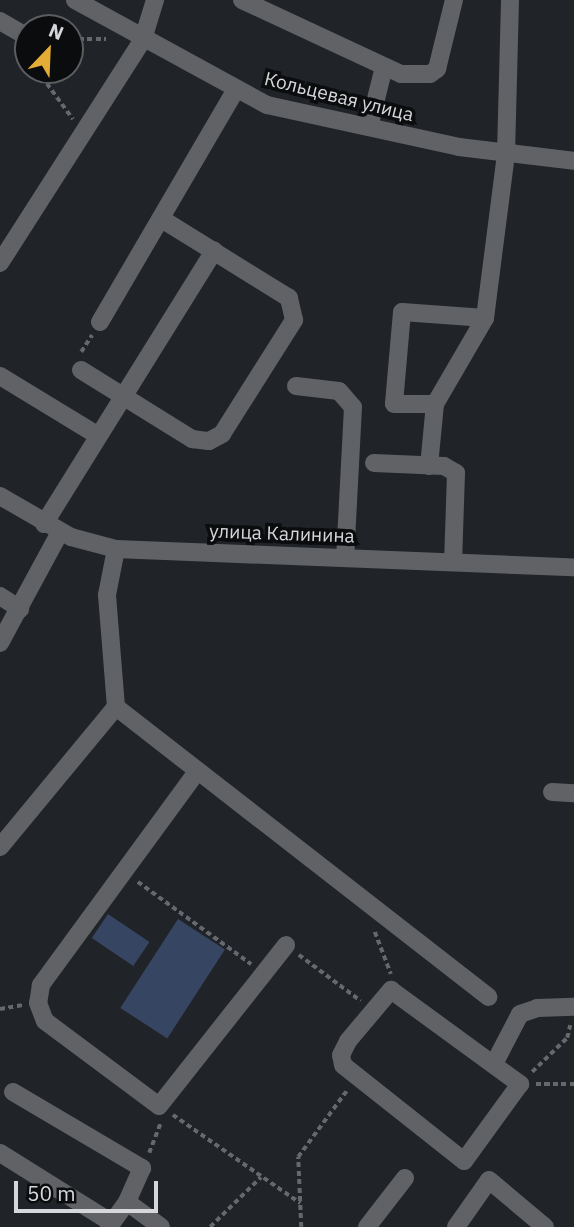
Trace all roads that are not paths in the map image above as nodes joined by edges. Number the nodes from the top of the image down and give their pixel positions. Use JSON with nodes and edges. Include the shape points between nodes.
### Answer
{"nodes":[{"id":1,"x":75,"y":0,"type":"edge"},
{"id":2,"x":155,"y":0,"type":"edge"},
{"id":3,"x":242,"y":0,"type":"edge"},
{"id":4,"x":454,"y":0,"type":"edge"},
{"id":5,"x":510,"y":0,"type":"edge"},
{"id":6,"x":143,"y":39,"type":"junction"},
{"id":7,"x":384,"y":67,"type":"junction"},
{"id":8,"x":235,"y":90,"type":"junction"},
{"id":9,"x":369,"y":127,"type":"junction"},
{"id":10,"x":506,"y":154,"type":"junction"},
{"id":11,"x":574,"y":161,"type":"edge"},
{"id":12,"x":163,"y":220,"type":"junction"},
{"id":13,"x":214,"y":251,"type":"junction"},
{"id":14,"x":0,"y":262,"type":"edge"},
{"id":15,"x":485,"y":318,"type":"junction"},
{"id":16,"x":100,"y":322,"type":"road end"},
{"id":17,"x":81,"y":370,"type":"road end"},
{"id":18,"x":0,"y":376,"type":"edge"},
{"id":19,"x":296,"y":386,"type":"dead end"},
{"id":20,"x":122,"y":395,"type":"junction"},
{"id":21,"x":435,"y":404,"type":"junction"},
{"id":22,"x":97,"y":435,"type":"junction"},
{"id":23,"x":374,"y":463,"type":"dead end"},
{"id":24,"x":429,"y":466,"type":"junction"},
{"id":25,"x":0,"y":496,"type":"edge"},
{"id":26,"x":52,"y":528,"type":"junction"},
{"id":27,"x":116,"y":549,"type":"junction"},
{"id":28,"x":345,"y":558,"type":"junction"},
{"id":29,"x":453,"y":562,"type":"junction"},
{"id":30,"x":574,"y":567,"type":"edge"},
{"id":31,"x":0,"y":596,"type":"edge"},
{"id":32,"x":20,"y":609,"type":"junction"},
{"id":33,"x":0,"y":643,"type":"edge"},
{"id":34,"x":116,"y":707,"type":"junction"},
{"id":35,"x":196,"y":773,"type":"junction"},
{"id":36,"x":552,"y":792,"type":"dead end"},
{"id":37,"x":574,"y":793,"type":"edge"},
{"id":38,"x":0,"y":847,"type":"edge"},
{"id":39,"x":286,"y":945,"type":"road end"},
{"id":40,"x":489,"y":997,"type":"dead end"},
{"id":41,"x":574,"y":1007,"type":"edge"},
{"id":42,"x":494,"y":1064,"type":"junction"},
{"id":43,"x":13,"y":1092,"type":"dead end"},
{"id":44,"x":0,"y":1153,"type":"edge"},
{"id":45,"x":464,"y":1161,"type":"junction"},
{"id":46,"x":405,"y":1178,"type":"dead end"},
{"id":47,"x":489,"y":1180,"type":"junction"},
{"id":48,"x":127,"y":1202,"type":"junction"},
{"id":49,"x":111,"y":1225,"type":"edge"},
{"id":50,"x":161,"y":1227,"type":"edge"},
{"id":51,"x":367,"y":1227,"type":"edge"},
{"id":52,"x":456,"y":1227,"type":"edge"},
{"id":53,"x":545,"y":1227,"type":"edge"}],
"edges":[{"from":1,"to":6,"type":"street","name":"Кольцевая улица"},
{"from":2,"to":6,"type":"street"},
{"from":3,"to":7,"type":"street"},
{"from":4,"to":7,"type":"street","via":[[437,69],[430,74],[401,74]]},
{"from":5,"to":10,"type":"street"},
{"from":6,"to":8,"type":"street","name":"Кольцевая улица"},
{"from":6,"to":14,"type":"street"},
{"from":7,"to":9,"type":"street"},
{"from":8,"to":9,"type":"street","name":"Кольцевая улица","via":[[267,105]]},
{"from":8,"to":12,"type":"street"},
{"from":9,"to":10,"type":"street","name":"Кольцевая улица"},
{"from":10,"to":11,"type":"street","name":"Кольцевая улица"},
{"from":10,"to":15,"type":"street"},
{"from":12,"to":13,"type":"street"},
{"from":12,"to":16,"type":"street"},
{"from":13,"to":20,"type":"street"},
{"from":13,"to":20,"type":"street","via":[[289,298],[295,308],[294,320],[229,422],[209,441],[192,439]]},
{"from":15,"to":21,"type":"street"},
{"from":15,"to":21,"type":"street","via":[[402,312],[394,404]]},
{"from":17,"to":20,"type":"street"},
{"from":18,"to":22,"type":"street"},
{"from":19,"to":28,"type":"street","via":[[339,391],[353,407]]},
{"from":20,"to":22,"type":"street"},
{"from":21,"to":24,"type":"street"},
{"from":22,"to":26,"type":"street"},
{"from":23,"to":24,"type":"street"},
{"from":24,"to":29,"type":"street","via":[[451,468],[456,473]]},
{"from":25,"to":26,"type":"street","name":"улица Калинина"},
{"from":26,"to":27,"type":"street","name":"улица Калинина"},
{"from":26,"to":32,"type":"street"},
{"from":27,"to":28,"type":"street","name":"улица Калинина"},
{"from":27,"to":34,"type":"street","via":[[107,595]]},
{"from":28,"to":29,"type":"street","name":"улица Калинина"},
{"from":29,"to":30,"type":"street","name":"улица Калинина"},
{"from":31,"to":32,"type":"street"},
{"from":32,"to":33,"type":"street"},
{"from":34,"to":35,"type":"street"},
{"from":34,"to":38,"type":"street"},
{"from":35,"to":39,"type":"street","via":[[41,985],[38,1003],[45,1021],[159,1105]]},
{"from":35,"to":40,"type":"street"},
{"from":36,"to":37,"type":"street"},
{"from":41,"to":42,"type":"street","via":[[537,1007],[520,1014]]},
{"from":42,"to":45,"type":"street","via":[[520,1084]]},
{"from":42,"to":45,"type":"street","via":[[391,990],[341,1055],[356,1079]]},
{"from":43,"to":48,"type":"street","via":[[142,1168]]},
{"from":44,"to":49,"type":"street"},
{"from":45,"to":47,"type":"street"},
{"from":46,"to":51,"type":"street"},
{"from":47,"to":52,"type":"street"},
{"from":47,"to":53,"type":"street"},
{"from":48,"to":49,"type":"street"},
{"from":48,"to":50,"type":"street"}]}
